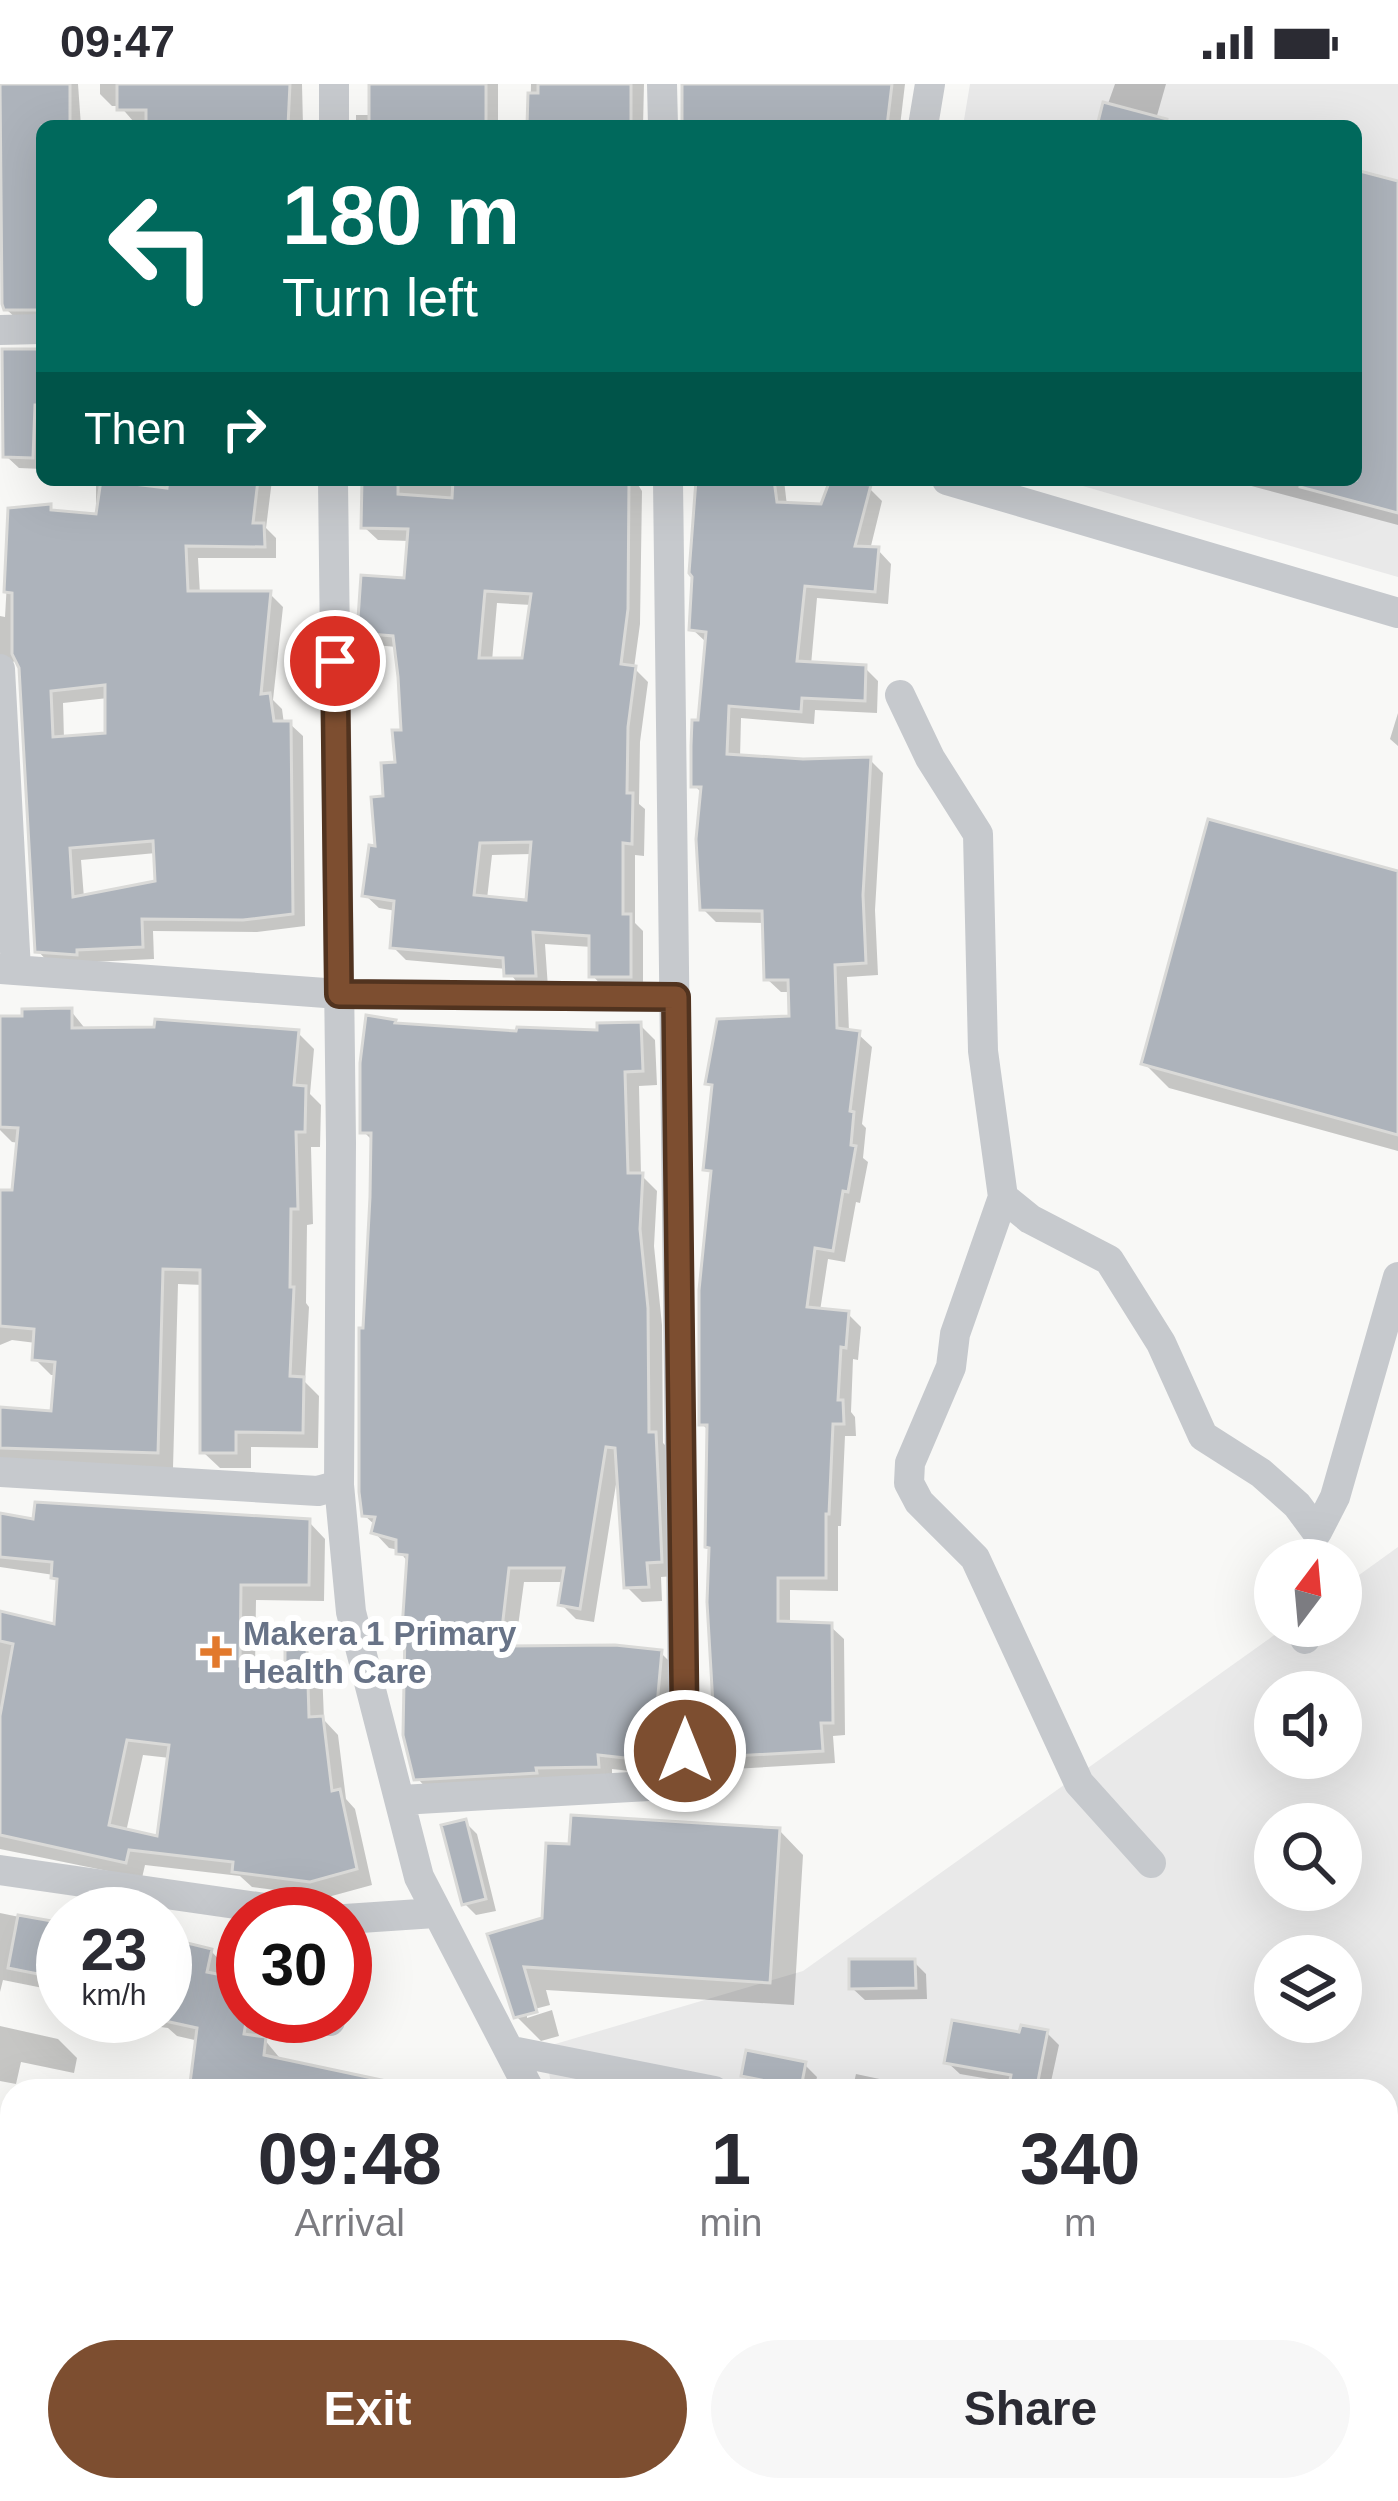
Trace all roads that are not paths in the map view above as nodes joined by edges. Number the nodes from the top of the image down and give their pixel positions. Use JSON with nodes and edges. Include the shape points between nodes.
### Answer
{"nodes":[{"id":1,"x":334,"y":84,"type":"edge"},
{"id":2,"x":662,"y":84,"type":"edge"},
{"id":3,"x":930,"y":84,"type":"edge"},
{"id":4,"x":334,"y":120,"type":"edge"},
{"id":5,"x":663,"y":120,"type":"edge"},
{"id":6,"x":924,"y":120,"type":"edge"},
{"id":7,"x":36,"y":329,"type":"edge"},
{"id":8,"x":0,"y":330,"type":"edge"},
{"id":9,"x":333,"y":486,"type":"edge"},
{"id":10,"x":668,"y":486,"type":"edge"},
{"id":11,"x":967,"y":486,"type":"edge"},
{"id":12,"x":1398,"y":613,"type":"edge"},
{"id":13,"x":0,"y":669,"type":"edge"},
{"id":14,"x":900,"y":695,"type":"dead end"},
{"id":15,"x":8,"y":970,"type":"edge"},
{"id":16,"x":339,"y":994,"type":"junction"},
{"id":17,"x":676,"y":997,"type":"junction"},
{"id":18,"x":1003,"y":1198,"type":"junction"},
{"id":19,"x":1398,"y":1277,"type":"edge"},
{"id":20,"x":0,"y":1472,"type":"edge"},
{"id":21,"x":339,"y":1485,"type":"junction"},
{"id":22,"x":1313,"y":1539,"type":"edge"},
{"id":23,"x":1319,"y":1539,"type":"edge"},
{"id":24,"x":401,"y":1800,"type":"junction"},
{"id":25,"x":1151,"y":1863,"type":"dead end"},
{"id":26,"x":0,"y":1870,"type":"edge"},
{"id":27,"x":216,"y":1901,"type":"edge"},
{"id":28,"x":435,"y":1913,"type":"junction"},
{"id":29,"x":372,"y":1917,"type":"edge"},
{"id":30,"x":512,"y":2051,"type":"junction"},
{"id":31,"x":525,"y":2079,"type":"edge"},
{"id":32,"x":653,"y":2079,"type":"edge"}],
"edges":[{"from":1,"to":4,"type":"street"},
{"from":2,"to":5,"type":"street"},
{"from":3,"to":6,"type":"street"},
{"from":7,"to":8,"type":"street"},
{"from":9,"to":16,"type":"street"},
{"from":10,"to":17,"type":"street"},
{"from":11,"to":12,"type":"street"},
{"from":13,"to":15,"type":"street"},
{"from":14,"to":18,"type":"street","via":[[978,834],[983,1051]]},
{"from":15,"to":16,"type":"street"},
{"from":16,"to":17,"type":"street"},
{"from":16,"to":21,"type":"street"},
{"from":17,"to":24,"type":"street","via":[[684,1784]]},
{"from":18,"to":22,"type":"street","via":[[1109,1260],[1203,1436],[1297,1505]]},
{"from":18,"to":25,"type":"street","via":[[909,1483],[975,1558],[1079,1783]]},
{"from":19,"to":23,"type":"street"},
{"from":20,"to":21,"type":"street","via":[[318,1491]]},
{"from":21,"to":24,"type":"street","via":[[351,1612]]},
{"from":24,"to":28,"type":"street"},
{"from":26,"to":27,"type":"street"},
{"from":28,"to":29,"type":"street"},
{"from":28,"to":30,"type":"street"},
{"from":30,"to":31,"type":"street"},
{"from":30,"to":32,"type":"street"}]}
